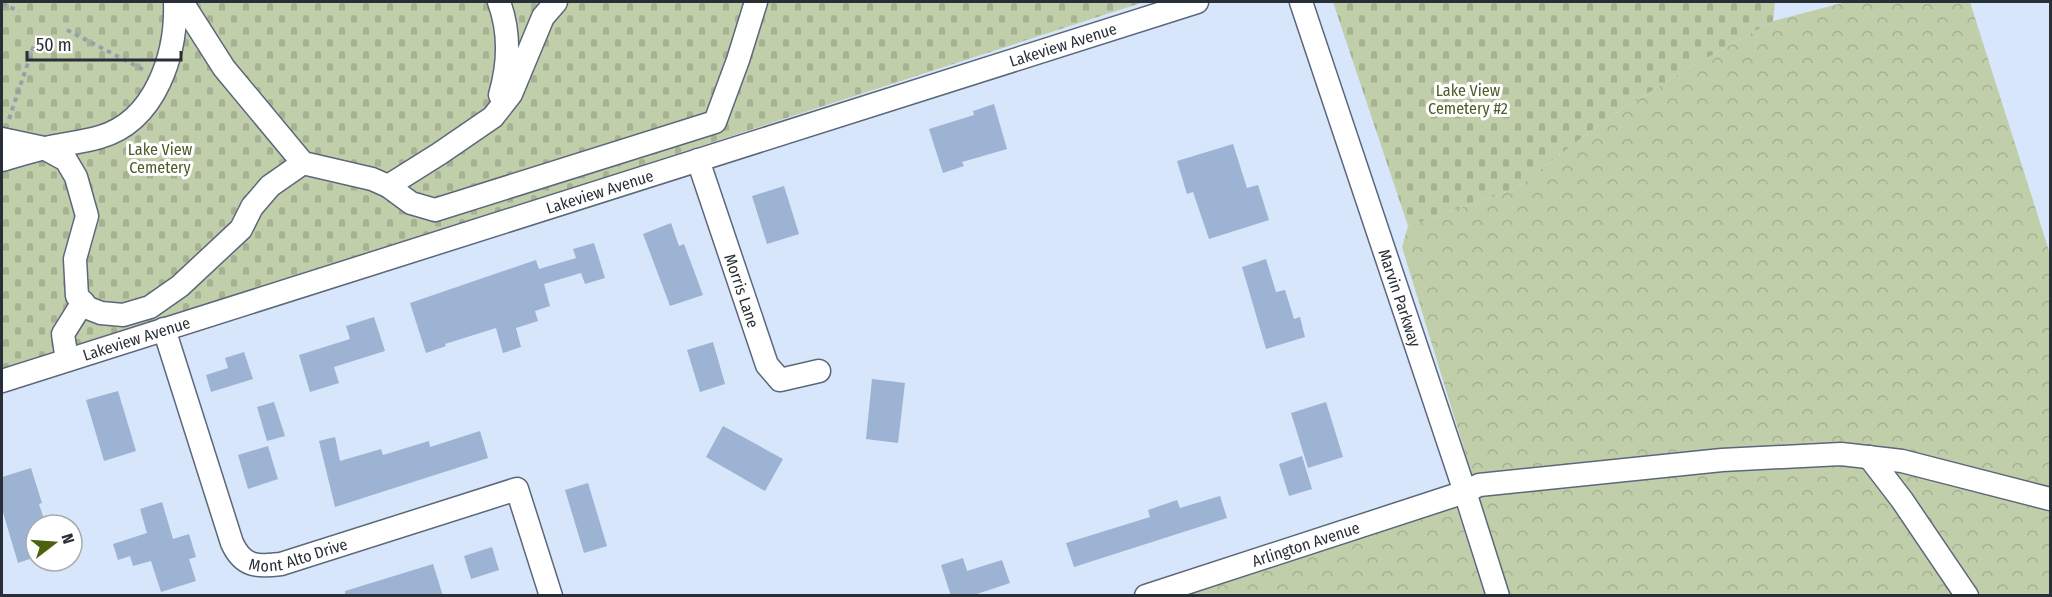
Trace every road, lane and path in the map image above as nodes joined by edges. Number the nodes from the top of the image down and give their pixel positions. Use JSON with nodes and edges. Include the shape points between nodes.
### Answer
{"nodes":[{"id":1,"x":175,"y":2,"type":"edge"},
{"id":2,"x":182,"y":2,"type":"edge"},
{"id":3,"x":500,"y":2,"type":"edge"},
{"id":4,"x":556,"y":2,"type":"edge"},
{"id":5,"x":756,"y":2,"type":"edge"},
{"id":6,"x":1197,"y":2,"type":"edge"},
{"id":7,"x":1301,"y":2,"type":"edge"},
{"id":8,"x":2,"y":4,"type":"edge"},
{"id":9,"x":19,"y":11,"type":"dead end"},
{"id":10,"x":67,"y":30,"type":"dead end"},
{"id":11,"x":34,"y":45,"type":"dead end"},
{"id":12,"x":160,"y":79,"type":"junction"},
{"id":13,"x":494,"y":117,"type":"junction"},
{"id":14,"x":2,"y":146,"type":"edge"},
{"id":15,"x":44,"y":148,"type":"junction"},
{"id":16,"x":698,"y":160,"type":"junction"},
{"id":17,"x":303,"y":163,"type":"junction"},
{"id":18,"x":2,"y":175,"type":"edge"},
{"id":19,"x":388,"y":186,"type":"junction"},
{"id":20,"x":83,"y":302,"type":"junction"},
{"id":21,"x":164,"y":329,"type":"junction"},
{"id":22,"x":67,"y":360,"type":"junction"},
{"id":23,"x":819,"y":372,"type":"dead end"},
{"id":24,"x":2,"y":381,"type":"edge"},
{"id":25,"x":1869,"y":457,"type":"junction"},
{"id":26,"x":1466,"y":492,"type":"junction"},
{"id":27,"x":2050,"y":499,"type":"edge"},
{"id":28,"x":551,"y":596,"type":"edge"},
{"id":29,"x":1146,"y":596,"type":"edge"},
{"id":30,"x":1498,"y":596,"type":"edge"},
{"id":31,"x":1967,"y":596,"type":"edge"}],
"edges":[{"from":1,"to":12,"type":"street","via":[[171,52]]},
{"from":2,"to":17,"type":"street","via":[[224,68]]},
{"from":3,"to":13,"type":"street","via":[[508,39],[505,78]]},
{"from":4,"to":13,"type":"street","via":[[543,17],[511,94]]},
{"from":5,"to":19,"type":"street","via":[[715,122],[435,210],[411,203]]},
{"from":6,"to":16,"type":"street","name":"Lakeview Avenue"},
{"from":7,"to":26,"type":"street","name":"Marvin Parkway"},
{"from":8,"to":9,"type":"path"},
{"from":10,"to":12,"type":"path"},
{"from":11,"to":14,"type":"path"},
{"from":12,"to":15,"type":"street","via":[[142,111],[122,127],[102,137]]},
{"from":13,"to":19,"type":"street"},
{"from":14,"to":15,"type":"street"},
{"from":15,"to":18,"type":"street"},
{"from":15,"to":20,"type":"street","via":[[66,160],[76,177],[87,216],[75,259],[77,296]]},
{"from":16,"to":21,"type":"street","name":"Lakeview Avenue"},
{"from":16,"to":23,"type":"street","name":"Morris Lane","via":[[767,364],[780,380]]},
{"from":17,"to":19,"type":"street"},
{"from":17,"to":20,"type":"street","via":[[270,186],[229,241],[180,286],[150,307],[123,315],[101,313]]},
{"from":20,"to":22,"type":"street","via":[[63,334]]},
{"from":21,"to":22,"type":"street","name":"Lakeview Avenue"},
{"from":21,"to":28,"type":"street","name":"Mont Alto Drive","via":[[232,543],[246,562],[261,566],[287,563],[517,489]]},
{"from":22,"to":24,"type":"street","name":"Lakeview Avenue"},
{"from":25,"to":26,"type":"street","name":"Arlington Avenue","via":[[1841,454],[1722,460],[1479,485]]},
{"from":25,"to":27,"type":"street","name":"Arlington Avenue","via":[[1902,461]]},
{"from":25,"to":31,"type":"street"},
{"from":26,"to":29,"type":"street","name":"Arlington Avenue"},
{"from":26,"to":30,"type":"street","name":"Marvin Parkway"}]}
